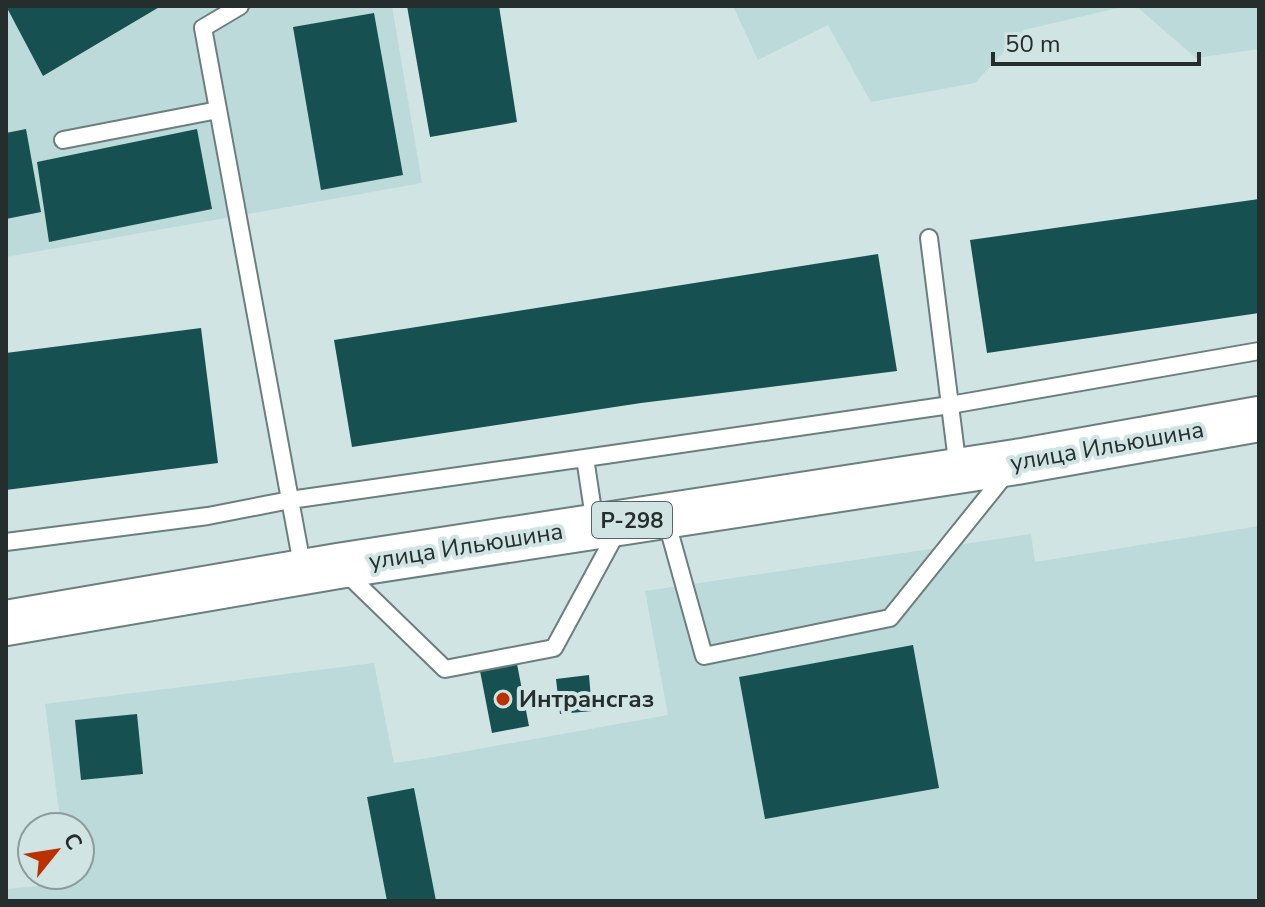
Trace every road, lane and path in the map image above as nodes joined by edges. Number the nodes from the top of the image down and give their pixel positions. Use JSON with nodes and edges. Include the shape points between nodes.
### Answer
{"nodes":[{"id":1,"x":240,"y":6,"type":"edge"},
{"id":2,"x":218,"y":110,"type":"junction"},
{"id":3,"x":63,"y":140,"type":"dead end"},
{"id":4,"x":929,"y":238,"type":"dead end"},
{"id":5,"x":1259,"y":351,"type":"edge"},
{"id":6,"x":950,"y":405,"type":"junction"},
{"id":7,"x":1259,"y":419,"type":"edge"},
{"id":8,"x":585,"y":458,"type":"junction"},
{"id":9,"x":1016,"y":462,"type":"junction"},
{"id":10,"x":958,"y":471,"type":"junction"},
{"id":11,"x":290,"y":500,"type":"junction"},
{"id":12,"x":627,"y":520,"type":"junction"},
{"id":13,"x":6,"y":542,"type":"edge"},
{"id":14,"x":321,"y":570,"type":"junction"},
{"id":15,"x":6,"y":623,"type":"edge"}],
"edges":[{"from":1,"to":2,"type":"lane","via":[[203,28]]},
{"from":2,"to":3,"type":"lane"},
{"from":2,"to":11,"type":"lane"},
{"from":4,"to":6,"type":"lane"},
{"from":5,"to":6,"type":"lane"},
{"from":6,"to":8,"type":"lane"},
{"from":6,"to":10,"type":"lane"},
{"from":7,"to":9,"type":"highway","name":"улица Ильюшина","number":"Р-298"},
{"from":8,"to":11,"type":"lane"},
{"from":8,"to":12,"type":"lane"},
{"from":9,"to":10,"type":"highway","name":"улица Ильюшина","number":"Р-298"},
{"from":9,"to":12,"type":"lane","via":[[890,618],[704,656]]},
{"from":10,"to":12,"type":"highway","name":"улица Ильюшина","number":"Р-298"},
{"from":11,"to":13,"type":"lane"},
{"from":11,"to":14,"type":"lane"},
{"from":12,"to":14,"type":"highway","name":"улица Ильюшина","number":"Р-298"},
{"from":12,"to":14,"type":"lane","via":[[554,648],[445,669]]},
{"from":14,"to":15,"type":"highway","name":"улица Ильюшина","number":"Р-298"}]}
